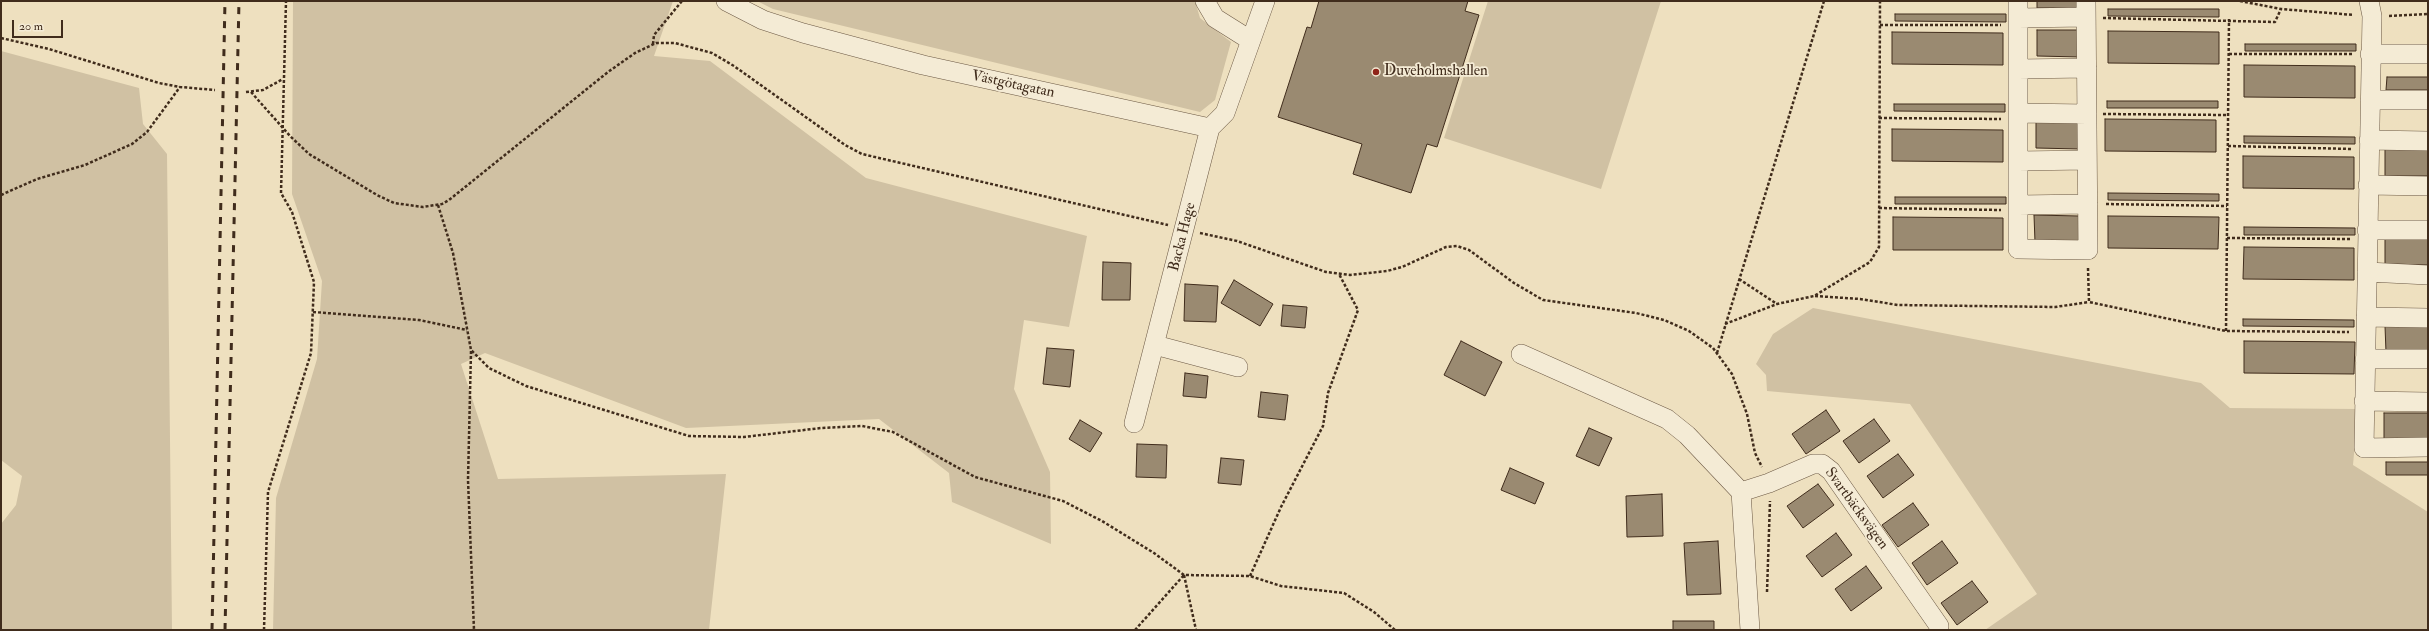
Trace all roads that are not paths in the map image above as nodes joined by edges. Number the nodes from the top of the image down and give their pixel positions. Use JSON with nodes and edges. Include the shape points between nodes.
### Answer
{"nodes":[{"id":1,"x":726,"y":1,"type":"edge"},
{"id":2,"x":1205,"y":1,"type":"edge"},
{"id":3,"x":1265,"y":1,"type":"edge"},
{"id":4,"x":2370,"y":8,"type":"edge"},
{"id":5,"x":2086,"y":9,"type":"edge"},
{"id":6,"x":2018,"y":15,"type":"edge"},
{"id":7,"x":1250,"y":40,"type":"junction"},
{"id":8,"x":2370,"y":54,"type":"junction"},
{"id":9,"x":2428,"y":54,"type":"edge"},
{"id":10,"x":2018,"y":68,"type":"junction"},
{"id":11,"x":2086,"y":68,"type":"junction"},
{"id":12,"x":2370,"y":100,"type":"junction"},
{"id":13,"x":2428,"y":100,"type":"edge"},
{"id":14,"x":2087,"y":114,"type":"junction"},
{"id":15,"x":2018,"y":116,"type":"junction"},
{"id":16,"x":1210,"y":128,"type":"junction"},
{"id":17,"x":2428,"y":141,"type":"edge"},
{"id":18,"x":2369,"y":144,"type":"junction"},
{"id":19,"x":2087,"y":160,"type":"junction"},
{"id":20,"x":2018,"y":161,"type":"junction"},
{"id":21,"x":2368,"y":185,"type":"junction"},
{"id":22,"x":2428,"y":186,"type":"edge"},
{"id":23,"x":2088,"y":204,"type":"junction"},
{"id":24,"x":2018,"y":208,"type":"junction"},
{"id":25,"x":2428,"y":230,"type":"edge"},
{"id":26,"x":2367,"y":235,"type":"junction"},
{"id":27,"x":2367,"y":272,"type":"junction"},
{"id":28,"x":2428,"y":275,"type":"edge"},
{"id":29,"x":2428,"y":318,"type":"edge"},
{"id":30,"x":2366,"y":324,"type":"junction"},
{"id":31,"x":1155,"y":345,"type":"junction"},
{"id":32,"x":1521,"y":354,"type":"dead end"},
{"id":33,"x":2365,"y":359,"type":"junction"},
{"id":34,"x":2428,"y":359,"type":"edge"},
{"id":35,"x":1238,"y":367,"type":"dead end"},
{"id":36,"x":2364,"y":401,"type":"junction"},
{"id":37,"x":2428,"y":402,"type":"edge"},
{"id":38,"x":1134,"y":423,"type":"dead end"},
{"id":39,"x":2428,"y":447,"type":"edge"},
{"id":40,"x":1741,"y":492,"type":"junction"},
{"id":41,"x":1939,"y":626,"type":"dead end"},
{"id":42,"x":1750,"y":630,"type":"edge"}],
"edges":[{"from":1,"to":16,"type":"street","name":"Västgötagatan","via":[[763,20],[908,61]]},
{"from":2,"to":7,"type":"street","via":[[1215,18]]},
{"from":3,"to":7,"type":"street"},
{"from":4,"to":8,"type":"street"},
{"from":5,"to":6,"type":"street"},
{"from":5,"to":11,"type":"street"},
{"from":6,"to":10,"type":"street"},
{"from":7,"to":16,"type":"street","via":[[1225,113]]},
{"from":8,"to":9,"type":"street"},
{"from":8,"to":12,"type":"street"},
{"from":10,"to":11,"type":"street"},
{"from":10,"to":15,"type":"street"},
{"from":11,"to":14,"type":"street"},
{"from":12,"to":13,"type":"street"},
{"from":12,"to":18,"type":"street"},
{"from":14,"to":15,"type":"street"},
{"from":14,"to":19,"type":"street"},
{"from":15,"to":20,"type":"street"},
{"from":16,"to":31,"type":"street","name":"Backa Hage"},
{"from":17,"to":18,"type":"street"},
{"from":18,"to":21,"type":"street"},
{"from":19,"to":20,"type":"street"},
{"from":19,"to":23,"type":"street"},
{"from":20,"to":24,"type":"street"},
{"from":21,"to":22,"type":"street"},
{"from":21,"to":26,"type":"street"},
{"from":23,"to":24,"type":"street"},
{"from":23,"to":24,"type":"street","via":[[2088,250],[2018,249]]},
{"from":25,"to":26,"type":"street"},
{"from":26,"to":27,"type":"street"},
{"from":27,"to":28,"type":"street"},
{"from":27,"to":30,"type":"street"},
{"from":29,"to":30,"type":"street"},
{"from":30,"to":33,"type":"street"},
{"from":31,"to":35,"type":"street"},
{"from":31,"to":38,"type":"street","name":"Backa Hage"},
{"from":32,"to":40,"type":"street","via":[[1667,418],[1687,435]]},
{"from":33,"to":34,"type":"street"},
{"from":33,"to":36,"type":"street"},
{"from":36,"to":37,"type":"street"},
{"from":36,"to":39,"type":"street","via":[[2364,448]]},
{"from":40,"to":41,"type":"street","name":"Svartbäcksvägen","via":[[1814,464],[1822,464],[1831,471]]},
{"from":40,"to":42,"type":"street"}]}
